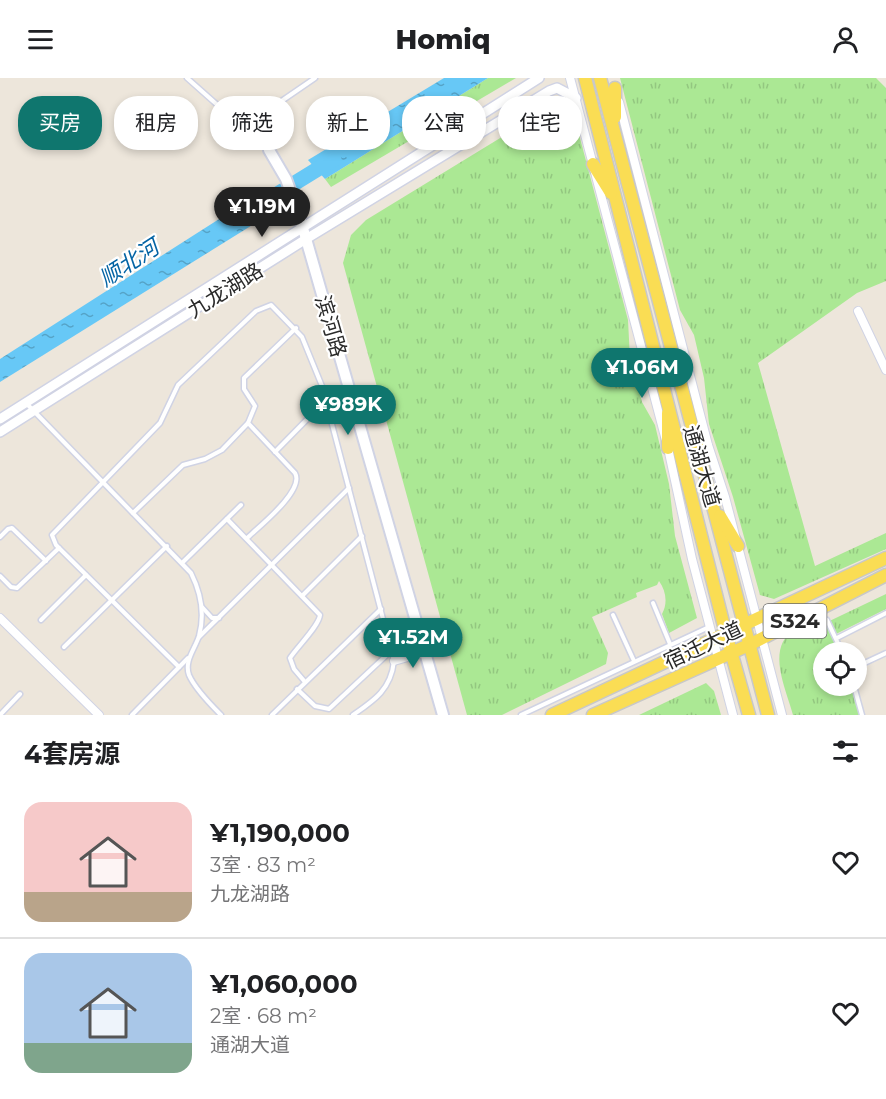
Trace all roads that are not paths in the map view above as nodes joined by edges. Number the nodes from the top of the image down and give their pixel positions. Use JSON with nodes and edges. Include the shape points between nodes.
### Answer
{"nodes":[{"id":1,"x":187,"y":78,"type":"edge"},
{"id":2,"x":315,"y":78,"type":"edge"},
{"id":3,"x":539,"y":78,"type":"edge"},
{"id":4,"x":570,"y":78,"type":"edge"},
{"id":5,"x":585,"y":78,"type":"edge"},
{"id":6,"x":600,"y":78,"type":"edge"},
{"id":7,"x":614,"y":83,"type":"edge"},
{"id":8,"x":289,"y":96,"type":"edge"},
{"id":9,"x":540,"y":96,"type":"edge"},
{"id":10,"x":572,"y":96,"type":"edge"},
{"id":11,"x":575,"y":96,"type":"edge"},
{"id":12,"x":210,"y":98,"type":"edge"},
{"id":13,"x":498,"y":121,"type":"edge"},
{"id":14,"x":582,"y":121,"type":"edge"},
{"id":15,"x":615,"y":133,"type":"junction"},
{"id":16,"x":268,"y":150,"type":"edge"},
{"id":17,"x":593,"y":164,"type":"junction"},
{"id":18,"x":618,"y":206,"type":"junction"},
{"id":19,"x":305,"y":233,"type":"junction"},
{"id":20,"x":858,"y":311,"type":"dead end"},
{"id":21,"x":296,"y":328,"type":"junction"},
{"id":22,"x":886,"y":370,"type":"edge"},
{"id":23,"x":326,"y":400,"type":"junction"},
{"id":24,"x":668,"y":400,"type":"junction"},
{"id":25,"x":26,"y":403,"type":"junction"},
{"id":26,"x":33,"y":412,"type":"junction"},
{"id":27,"x":0,"y":419,"type":"edge"},
{"id":28,"x":248,"y":423,"type":"junction"},
{"id":29,"x":0,"y":432,"type":"edge"},
{"id":30,"x":668,"y":448,"type":"junction"},
{"id":31,"x":275,"y":452,"type":"junction"},
{"id":32,"x":102,"y":482,"type":"junction"},
{"id":33,"x":350,"y":487,"type":"junction"},
{"id":34,"x":241,"y":505,"type":"dead end"},
{"id":35,"x":714,"y":507,"type":"junction"},
{"id":36,"x":134,"y":513,"type":"junction"},
{"id":37,"x":227,"y":519,"type":"junction"},
{"id":38,"x":363,"y":535,"type":"junction"},
{"id":39,"x":0,"y":537,"type":"edge"},
{"id":40,"x":247,"y":538,"type":"junction"},
{"id":41,"x":167,"y":546,"type":"junction"},
{"id":42,"x":738,"y":546,"type":"junction"},
{"id":43,"x":59,"y":548,"type":"junction"},
{"id":44,"x":886,"y":558,"type":"edge"},
{"id":45,"x":46,"y":561,"type":"junction"},
{"id":46,"x":729,"y":561,"type":"junction"},
{"id":47,"x":183,"y":562,"type":"junction"},
{"id":48,"x":709,"y":564,"type":"junction"},
{"id":49,"x":273,"y":565,"type":"junction"},
{"id":50,"x":86,"y":575,"type":"junction"},
{"id":51,"x":886,"y":575,"type":"edge"},
{"id":52,"x":0,"y":576,"type":"edge"},
{"id":53,"x":303,"y":596,"type":"junction"},
{"id":54,"x":112,"y":600,"type":"junction"},
{"id":55,"x":653,"y":603,"type":"dead end"},
{"id":56,"x":202,"y":606,"type":"junction"},
{"id":57,"x":381,"y":608,"type":"junction"},
{"id":58,"x":886,"y":613,"type":"edge"},
{"id":59,"x":613,"y":615,"type":"dead end"},
{"id":60,"x":0,"y":618,"type":"edge"},
{"id":61,"x":220,"y":618,"type":"junction"},
{"id":62,"x":41,"y":620,"type":"dead end"},
{"id":63,"x":752,"y":622,"type":"junction"},
{"id":64,"x":710,"y":627,"type":"junction"},
{"id":65,"x":726,"y":634,"type":"junction"},
{"id":66,"x":797,"y":634,"type":"dead end"},
{"id":67,"x":198,"y":638,"type":"junction"},
{"id":68,"x":837,"y":638,"type":"junction"},
{"id":69,"x":713,"y":640,"type":"junction"},
{"id":70,"x":756,"y":641,"type":"junction"},
{"id":71,"x":838,"y":642,"type":"edge"},
{"id":72,"x":670,"y":644,"type":"junction"},
{"id":73,"x":64,"y":647,"type":"dead end"},
{"id":74,"x":391,"y":650,"type":"junction"},
{"id":75,"x":425,"y":652,"type":"junction"},
{"id":76,"x":731,"y":653,"type":"junction"},
{"id":77,"x":886,"y":653,"type":"edge"},
{"id":78,"x":189,"y":658,"type":"junction"},
{"id":79,"x":718,"y":659,"type":"junction"},
{"id":80,"x":394,"y":661,"type":"junction"},
{"id":81,"x":634,"y":661,"type":"junction"},
{"id":82,"x":867,"y":662,"type":"edge"},
{"id":83,"x":179,"y":668,"type":"junction"},
{"id":84,"x":305,"y":682,"type":"junction"},
{"id":85,"x":297,"y":690,"type":"junction"},
{"id":86,"x":20,"y":694,"type":"dead end"},
{"id":87,"x":857,"y":696,"type":"edge"},
{"id":88,"x":767,"y":712,"type":"edge"},
{"id":89,"x":0,"y":715,"type":"edge"},
{"id":90,"x":99,"y":715,"type":"edge"},
{"id":91,"x":132,"y":715,"type":"edge"},
{"id":92,"x":222,"y":715,"type":"edge"},
{"id":93,"x":272,"y":715,"type":"edge"},
{"id":94,"x":353,"y":715,"type":"edge"},
{"id":95,"x":443,"y":715,"type":"edge"},
{"id":96,"x":521,"y":715,"type":"edge"},
{"id":97,"x":552,"y":715,"type":"edge"},
{"id":98,"x":593,"y":715,"type":"edge"},
{"id":99,"x":733,"y":715,"type":"edge"},
{"id":100,"x":749,"y":715,"type":"edge"},
{"id":101,"x":782,"y":715,"type":"edge"},
{"id":102,"x":862,"y":715,"type":"edge"}],
"edges":[{"from":1,"to":12,"type":"lane","name":"滨河路"},
{"from":2,"to":8,"type":"lane"},
{"from":3,"to":19,"type":"street","name":"九龙湖路"},
{"from":4,"to":11,"type":"street"},
{"from":5,"to":18,"type":"main road","name":"通湖大道"},
{"from":6,"to":15,"type":"main road","name":"通湖大道"},
{"from":7,"to":15,"type":"main road"},
{"from":7,"to":42,"type":"street"},
{"from":9,"to":10,"type":"street","name":"九龙湖路","via":[[557,88]]},
{"from":13,"to":19,"type":"street","name":"九龙湖路"},
{"from":14,"to":17,"type":"street"},
{"from":15,"to":35,"type":"main road","name":"通湖大道"},
{"from":16,"to":19,"type":"main road","name":"滨河路","via":[[286,178]]},
{"from":17,"to":18,"type":"main road"},
{"from":17,"to":30,"type":"street"},
{"from":18,"to":24,"type":"main road","name":"通湖大道"},
{"from":19,"to":25,"type":"street","name":"九龙湖路"},
{"from":19,"to":26,"type":"street","name":"九龙湖路"},
{"from":19,"to":75,"type":"main road","name":"滨河路"},
{"from":20,"to":22,"type":"street"},
{"from":21,"to":23,"type":"lane"},
{"from":21,"to":28,"type":"lane","via":[[244,378],[244,389],[255,406]]},
{"from":21,"to":32,"type":"lane","via":[[274,307],[266,305],[256,311],[178,385],[160,423]]},
{"from":23,"to":31,"type":"lane"},
{"from":23,"to":33,"type":"lane"},
{"from":24,"to":30,"type":"main road"},
{"from":24,"to":48,"type":"main road","name":"通湖大道"},
{"from":25,"to":26,"type":"lane"},
{"from":25,"to":27,"type":"street","name":"九龙湖路"},
{"from":26,"to":29,"type":"street","name":"九龙湖路"},
{"from":26,"to":32,"type":"lane"},
{"from":28,"to":31,"type":"lane"},
{"from":28,"to":36,"type":"lane","via":[[213,456],[183,465]]},
{"from":30,"to":64,"type":"street"},
{"from":31,"to":40,"type":"lane","via":[[295,472],[297,483],[294,491]]},
{"from":32,"to":36,"type":"lane"},
{"from":32,"to":43,"type":"lane","via":[[53,532],[52,538]]},
{"from":33,"to":38,"type":"lane"},
{"from":33,"to":49,"type":"lane"},
{"from":34,"to":37,"type":"lane"},
{"from":35,"to":42,"type":"main road"},
{"from":35,"to":46,"type":"main road","name":"通湖大道"},
{"from":36,"to":41,"type":"lane"},
{"from":37,"to":40,"type":"lane"},
{"from":37,"to":47,"type":"lane"},
{"from":38,"to":53,"type":"lane"},
{"from":38,"to":57,"type":"lane"},
{"from":39,"to":45,"type":"lane","via":[[12,528]]},
{"from":40,"to":49,"type":"lane"},
{"from":41,"to":47,"type":"lane"},
{"from":41,"to":54,"type":"lane"},
{"from":42,"to":63,"type":"street"},
{"from":43,"to":45,"type":"lane"},
{"from":43,"to":50,"type":"lane"},
{"from":44,"to":63,"type":"main road","name":"宿迁大道","number":"S324"},
{"from":45,"to":52,"type":"lane","via":[[17,588]]},
{"from":46,"to":48,"type":"main road","via":[[721,576]]},
{"from":46,"to":63,"type":"main road","name":"通湖大道"},
{"from":47,"to":56,"type":"lane","via":[[197,584]]},
{"from":48,"to":65,"type":"main road","name":"通湖大道"},
{"from":49,"to":53,"type":"lane"},
{"from":49,"to":61,"type":"lane"},
{"from":50,"to":54,"type":"lane"},
{"from":50,"to":62,"type":"lane"},
{"from":51,"to":70,"type":"main road","name":"宿迁大道","number":"S324"},
{"from":53,"to":84,"type":"lane","via":[[321,617],[290,658]]},
{"from":54,"to":73,"type":"lane"},
{"from":54,"to":83,"type":"lane"},
{"from":55,"to":72,"type":"lane"},
{"from":56,"to":61,"type":"lane","via":[[212,618]]},
{"from":56,"to":67,"type":"lane"},
{"from":57,"to":74,"type":"lane"},
{"from":57,"to":84,"type":"lane"},
{"from":58,"to":68,"type":"lane"},
{"from":59,"to":81,"type":"lane"},
{"from":60,"to":90,"type":"street"},
{"from":61,"to":67,"type":"lane"},
{"from":63,"to":65,"type":"main road","name":"宿迁大道","number":"S324"},
{"from":63,"to":70,"type":"main road","name":"通湖大道"},
{"from":64,"to":69,"type":"street"},
{"from":64,"to":72,"type":"lane"},
{"from":65,"to":69,"type":"main road","name":"宿迁大道","number":"S324"},
{"from":65,"to":76,"type":"main road","name":"通湖大道"},
{"from":66,"to":68,"type":"lane","via":[[826,620]]},
{"from":67,"to":78,"type":"lane"},
{"from":68,"to":71,"type":"lane"},
{"from":69,"to":79,"type":"street"},
{"from":69,"to":97,"type":"main road","name":"宿迁大道","number":"S324"},
{"from":70,"to":76,"type":"main road","name":"宿迁大道","number":"S324"},
{"from":70,"to":88,"type":"main road","name":"通湖大道"},
{"from":70,"to":101,"type":"street"},
{"from":72,"to":81,"type":"lane"},
{"from":74,"to":80,"type":"lane"},
{"from":74,"to":85,"type":"lane","via":[[329,709],[315,706]]},
{"from":75,"to":80,"type":"street"},
{"from":75,"to":95,"type":"main road","name":"滨河路"},
{"from":76,"to":79,"type":"main road","name":"宿迁大道","number":"S324"},
{"from":76,"to":100,"type":"main road","name":"通湖大道"},
{"from":77,"to":82,"type":"lane"},
{"from":78,"to":83,"type":"lane"},
{"from":78,"to":92,"type":"lane","via":[[190,676]]},
{"from":79,"to":98,"type":"main road","name":"宿迁大道","number":"S324"},
{"from":79,"to":99,"type":"street"},
{"from":80,"to":94,"type":"lane","via":[[384,692]]},
{"from":81,"to":96,"type":"lane"},
{"from":83,"to":91,"type":"lane"},
{"from":84,"to":85,"type":"lane"},
{"from":85,"to":93,"type":"lane"},
{"from":86,"to":89,"type":"lane"},
{"from":87,"to":102,"type":"lane"},
{"from":88,"to":100,"type":"main road","via":[[759,706]]}]}
